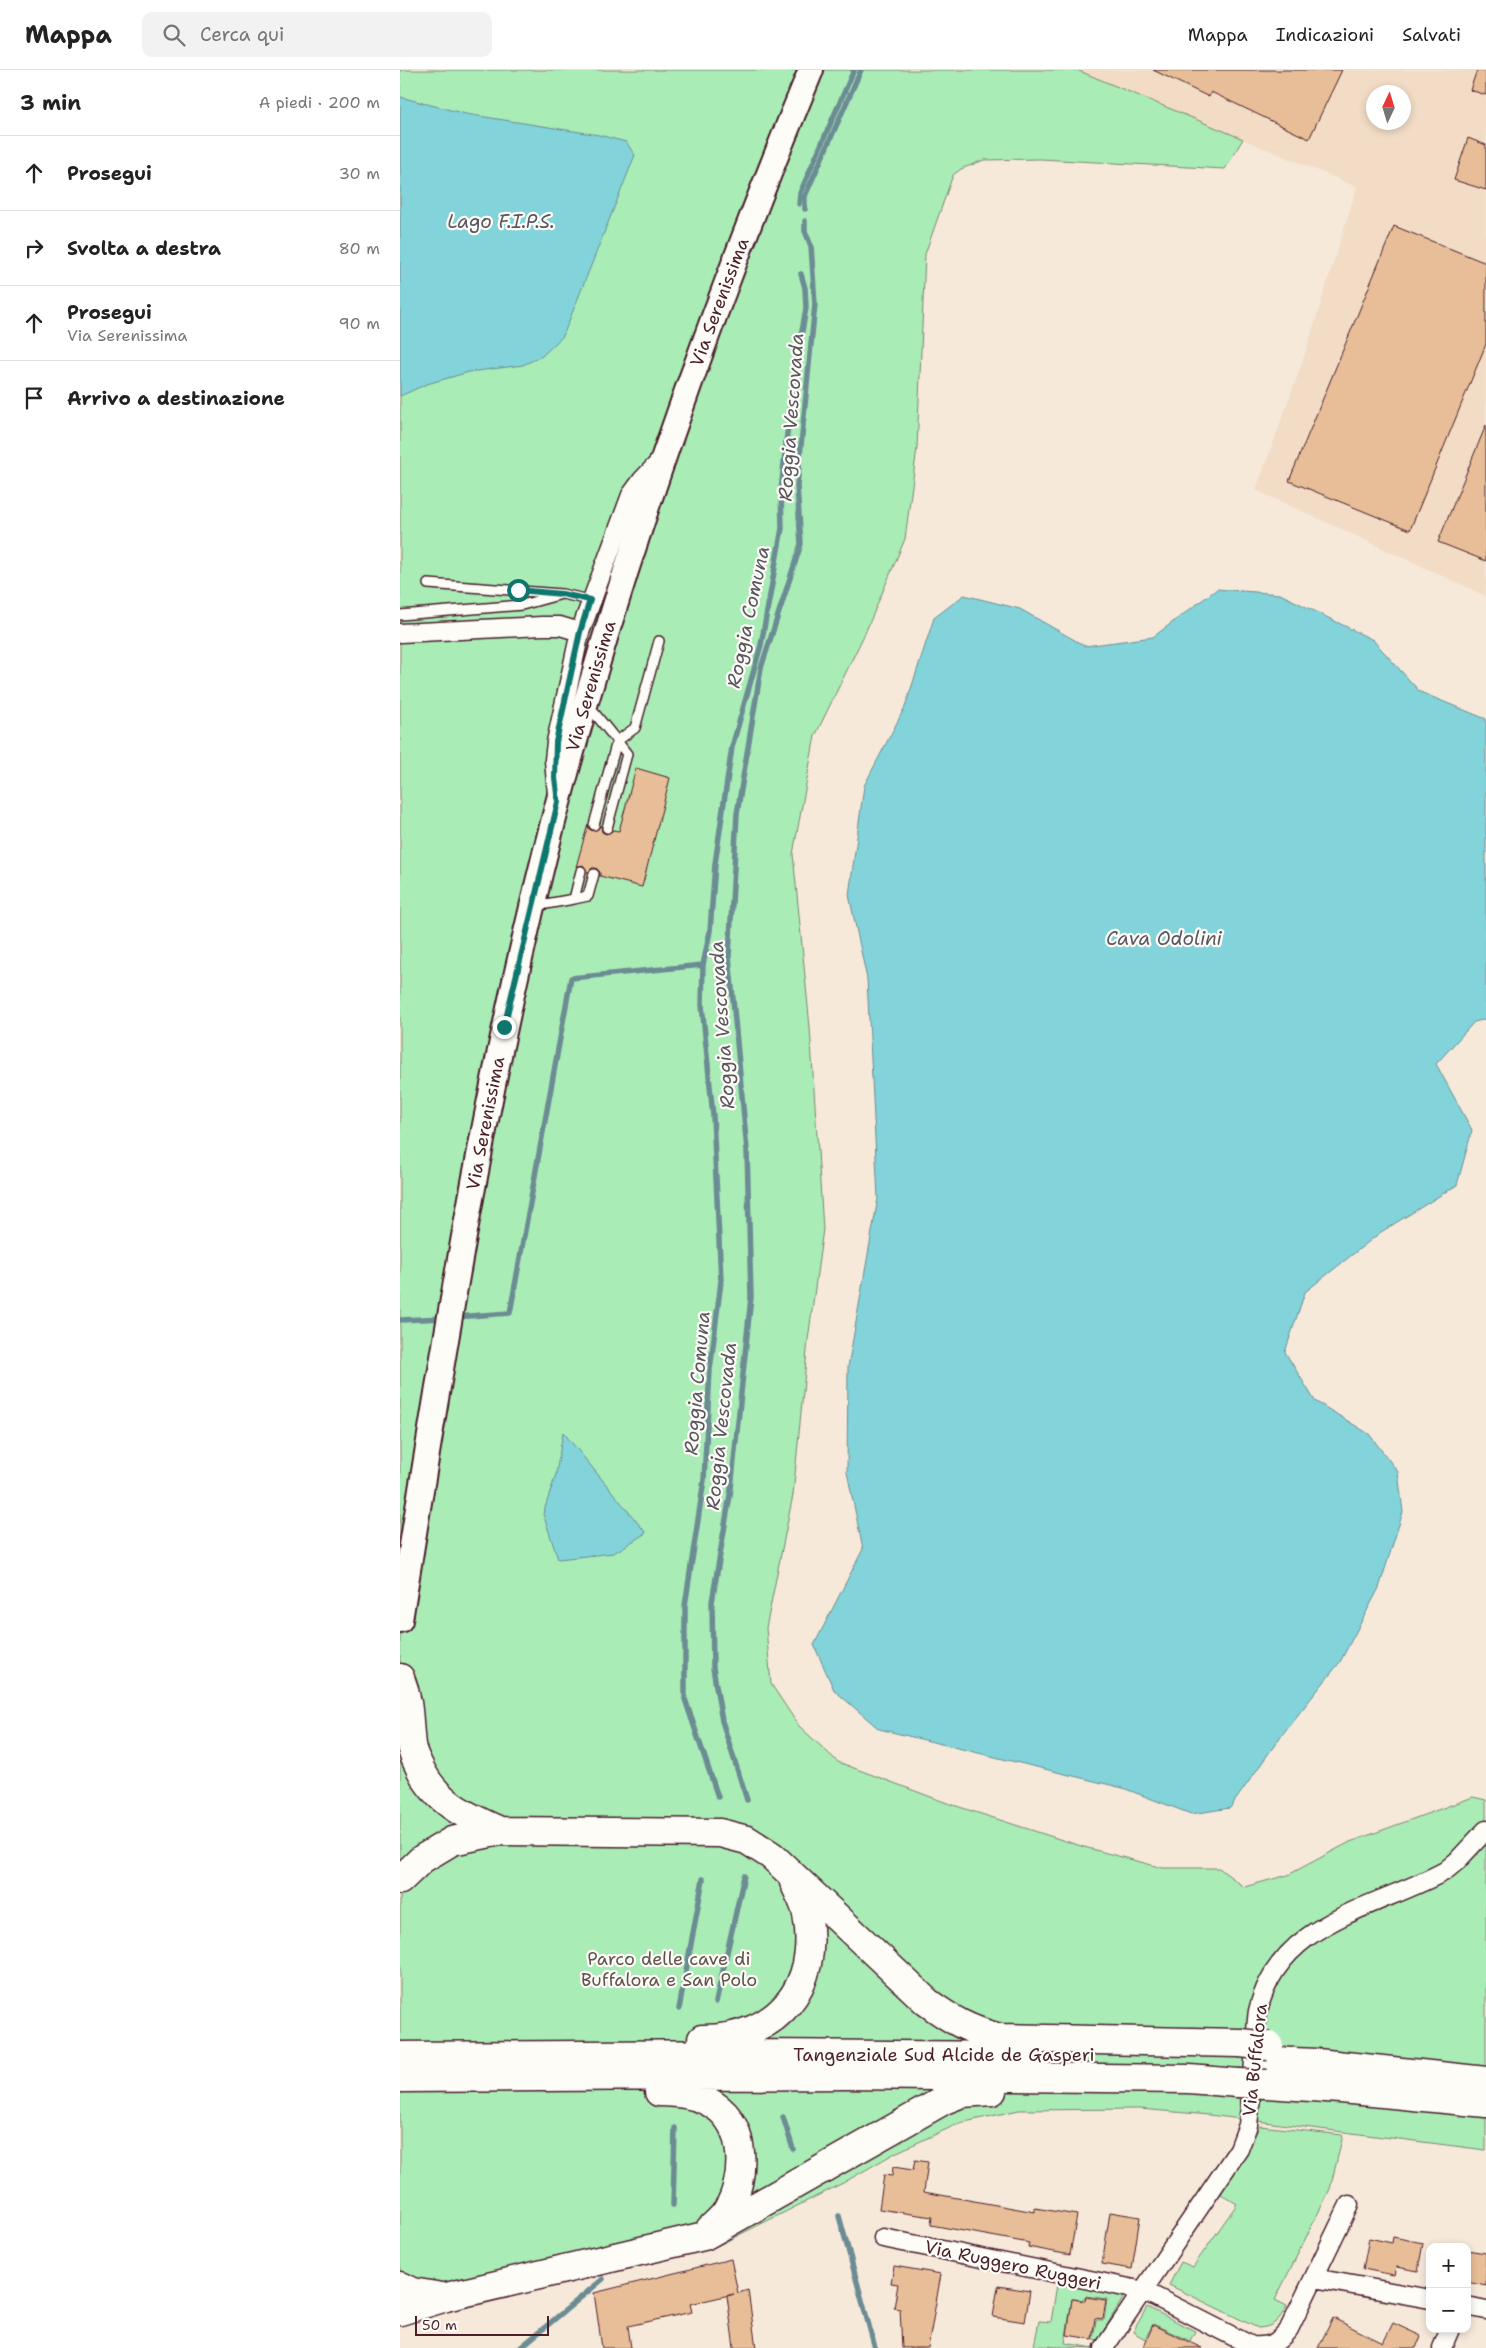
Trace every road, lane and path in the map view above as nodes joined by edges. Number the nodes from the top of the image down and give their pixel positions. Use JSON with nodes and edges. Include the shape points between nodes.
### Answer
{"nodes":[{"id":1,"x":811,"y":70,"type":"edge"},
{"id":2,"x":663,"y":458,"type":"junction"},
{"id":3,"x":428,"y":584,"type":"dead end"},
{"id":4,"x":562,"y":594,"type":"junction"},
{"id":5,"x":590,"y":600,"type":"junction"},
{"id":6,"x":400,"y":615,"type":"edge"},
{"id":7,"x":580,"y":632,"type":"junction"},
{"id":8,"x":400,"y":633,"type":"edge"},
{"id":9,"x":659,"y":641,"type":"dead end"},
{"id":10,"x":587,"y":703,"type":"junction"},
{"id":11,"x":617,"y":741,"type":"junction"},
{"id":12,"x":558,"y":802,"type":"junction"},
{"id":13,"x":594,"y":825,"type":"dead end"},
{"id":14,"x":607,"y":828,"type":"dead end"},
{"id":15,"x":582,"y":871,"type":"dead end"},
{"id":16,"x":594,"y":874,"type":"dead end"},
{"id":17,"x":574,"y":899,"type":"junction"},
{"id":18,"x":533,"y":906,"type":"junction"},
{"id":19,"x":400,"y":1620,"type":"edge"},
{"id":20,"x":400,"y":1678,"type":"edge"},
{"id":21,"x":1486,"y":1830,"type":"edge"},
{"id":22,"x":500,"y":1832,"type":"junction"},
{"id":23,"x":790,"y":1874,"type":"junction"},
{"id":24,"x":400,"y":1880,"type":"edge"},
{"id":25,"x":520,"y":2055,"type":"junction"},
{"id":26,"x":400,"y":2056,"type":"edge"},
{"id":27,"x":1239,"y":2062,"type":"junction"},
{"id":28,"x":1268,"y":2064,"type":"junction"},
{"id":29,"x":400,"y":2078,"type":"edge"},
{"id":30,"x":427,"y":2078,"type":"junction"},
{"id":31,"x":1189,"y":2080,"type":"junction"},
{"id":32,"x":1486,"y":2081,"type":"edge"},
{"id":33,"x":1486,"y":2103,"type":"edge"},
{"id":34,"x":1349,"y":2205,"type":"dead end"},
{"id":35,"x":704,"y":2236,"type":"junction"},
{"id":36,"x":883,"y":2238,"type":"dead end"},
{"id":37,"x":1314,"y":2278,"type":"junction"},
{"id":38,"x":400,"y":2286,"type":"edge"},
{"id":39,"x":1144,"y":2291,"type":"junction"},
{"id":40,"x":446,"y":2298,"type":"junction"},
{"id":41,"x":1426,"y":2298,"type":"edge"},
{"id":42,"x":1471,"y":2307,"type":"edge"},
{"id":43,"x":1486,"y":2310,"type":"edge"},
{"id":44,"x":400,"y":2311,"type":"edge"},
{"id":45,"x":1448,"y":2333,"type":"edge"},
{"id":46,"x":1104,"y":2348,"type":"edge"},
{"id":47,"x":1442,"y":2348,"type":"edge"}],
"edges":[{"from":1,"to":2,"type":"main road","name":"Via Serenissima","via":[[685,390]]},
{"from":2,"to":5,"type":"street","via":[[632,495]]},
{"from":2,"to":10,"type":"main road","name":"Via Serenissima"},
{"from":3,"to":4,"type":"lane"},
{"from":4,"to":5,"type":"lane"},
{"from":4,"to":6,"type":"lane","via":[[522,605]]},
{"from":5,"to":7,"type":"street"},
{"from":7,"to":8,"type":"street","via":[[560,626],[542,626]]},
{"from":7,"to":12,"type":"street","via":[[556,742]]},
{"from":9,"to":11,"type":"lane","via":[[635,728]]},
{"from":10,"to":11,"type":"lane"},
{"from":10,"to":12,"type":"main road","name":"Via Serenissima"},
{"from":11,"to":13,"type":"lane"},
{"from":11,"to":14,"type":"lane","via":[[627,754]]},
{"from":12,"to":18,"type":"main road","name":"Via Serenissima"},
{"from":15,"to":17,"type":"lane"},
{"from":16,"to":17,"type":"lane","via":[[588,896]]},
{"from":17,"to":18,"type":"lane"},
{"from":18,"to":19,"type":"main road","name":"Via Serenissima","via":[[476,1159]]},
{"from":20,"to":22,"type":"highway","via":[[408,1698],[411,1748],[423,1774],[438,1796],[460,1813]]},
{"from":21,"to":39,"type":"street","name":"Via Buffalora","via":[[1445,1871],[1327,1924],[1304,1938],[1284,1957],[1263,1993],[1258,2013],[1249,2119],[1244,2137]]},
{"from":22,"to":23,"type":"highway","via":[[720,1833],[747,1840],[772,1856]]},
{"from":22,"to":24,"type":"highway","via":[[452,1841],[422,1859]]},
{"from":23,"to":25,"type":"highway","via":[[806,1912],[810,1940],[808,1964],[797,1993],[767,2024],[748,2033],[716,2040],[581,2039]]},
{"from":23,"to":27,"type":"highway","via":[[927,2002],[973,2031],[1000,2038]]},
{"from":25,"to":26,"type":"highway","name":"Tangenziale Sud Alcide de Gasperi"},
{"from":25,"to":27,"type":"highway","name":"Tangenziale Sud Alcide de Gasperi","via":[[1194,2057]]},
{"from":27,"to":28,"type":"highway","name":"Tangenziale Sud Alcide de Gasperi"},
{"from":27,"to":31,"type":"highway","name":"Tangenziale Sud Alcide de Gasperi"},
{"from":28,"to":32,"type":"highway","name":"Tangenziale Sud Alcide de Gasperi","via":[[1317,2063]]},
{"from":28,"to":33,"type":"highway","name":"Tangenziale Sud Alcide de Gasperi","via":[[1341,2089]]},
{"from":29,"to":30,"type":"highway","name":"Tangenziale Sud Alcide de Gasperi"},
{"from":30,"to":31,"type":"highway","name":"Tangenziale Sud Alcide de Gasperi","via":[[846,2075]]},
{"from":30,"to":35,"type":"highway","via":[[494,2092],[666,2092],[695,2095],[715,2106],[728,2117],[735,2130],[741,2170],[728,2210]]},
{"from":31,"to":35,"type":"highway","via":[[1122,2092],[962,2093],[944,2100]]},
{"from":34,"to":37,"type":"street"},
{"from":35,"to":40,"type":"highway"},
{"from":36,"to":39,"type":"street","name":"Via Ruggero Ruggeri"},
{"from":37,"to":39,"type":"street","via":[[1289,2329],[1277,2342],[1266,2347],[1252,2346]]},
{"from":37,"to":41,"type":"street"},
{"from":38,"to":40,"type":"highway","via":[[412,2292]]},
{"from":39,"to":46,"type":"street","name":"Via Buffalora"},
{"from":40,"to":44,"type":"highway"},
{"from":42,"to":43,"type":"street"},
{"from":45,"to":47,"type":"street"}]}
